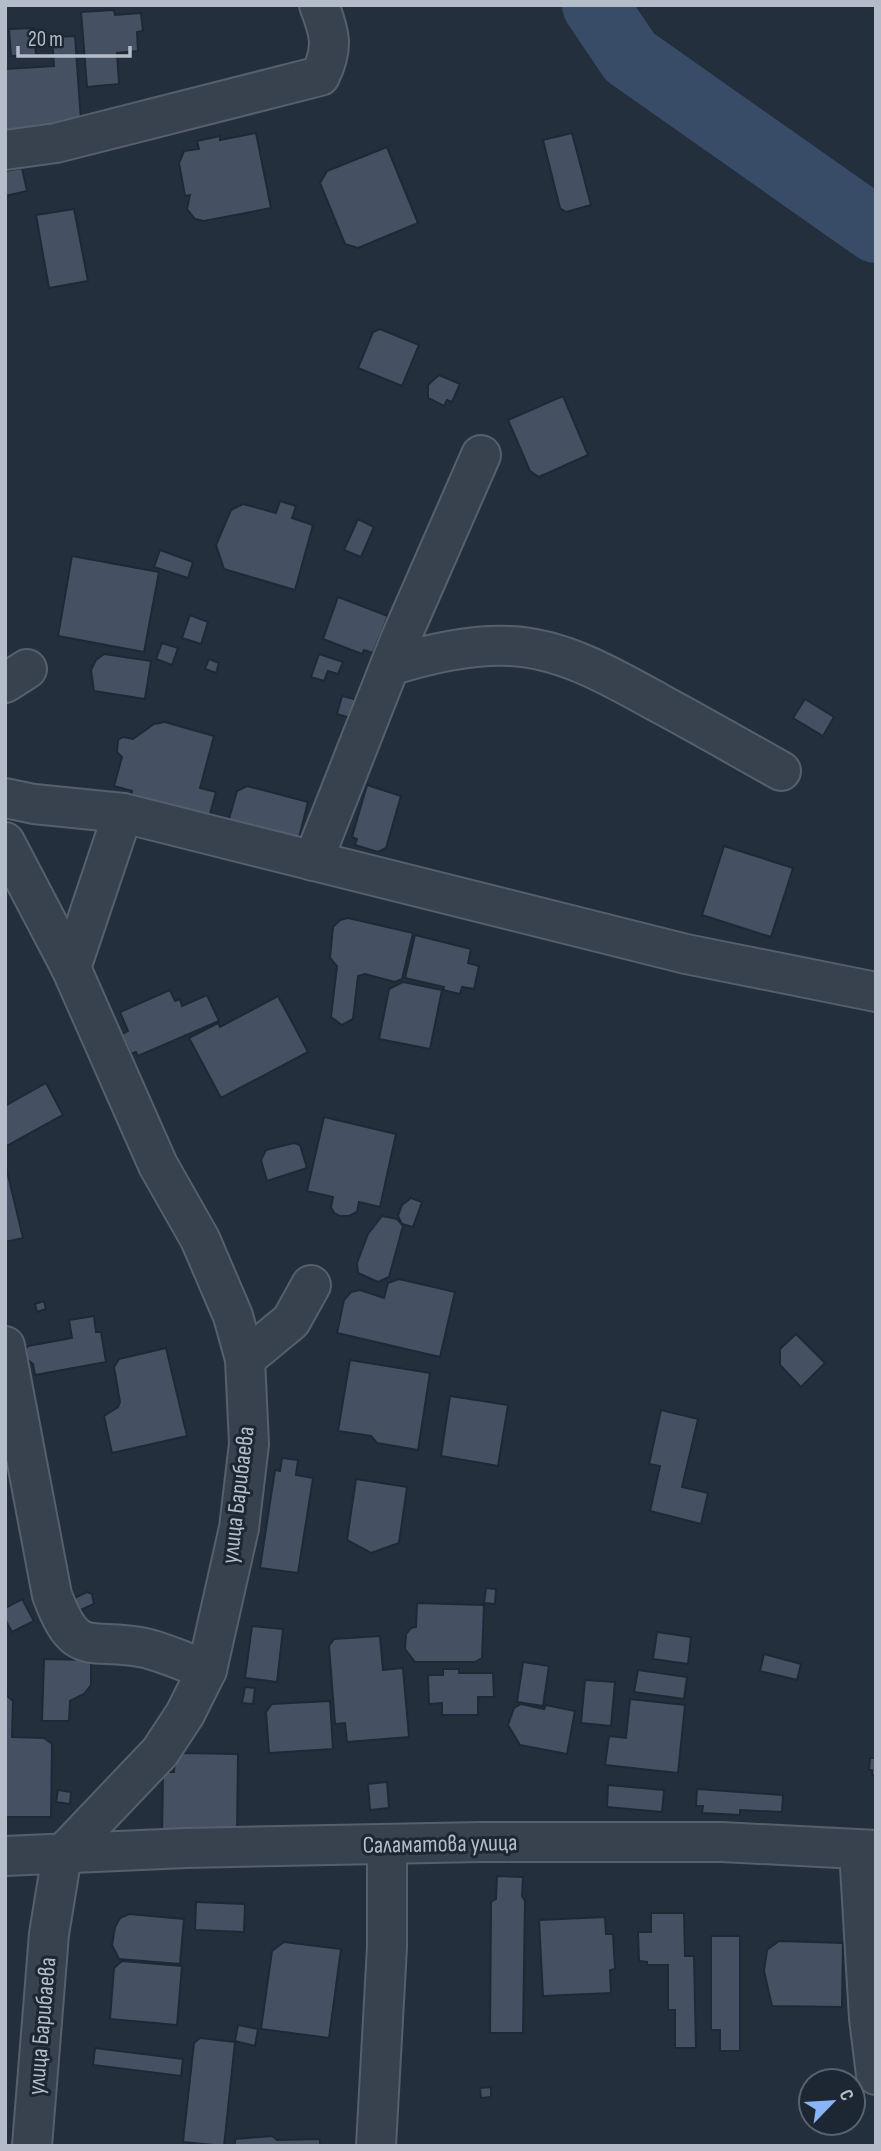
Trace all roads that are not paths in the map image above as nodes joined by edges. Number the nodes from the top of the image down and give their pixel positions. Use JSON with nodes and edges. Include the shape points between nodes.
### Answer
{"nodes":[{"id":1,"x":319,"y":5,"type":"edge"},
{"id":2,"x":5,"y":150,"type":"edge"},
{"id":3,"x":481,"y":456,"type":"dead end"},
{"id":4,"x":390,"y":666,"type":"junction"},
{"id":5,"x":781,"y":771,"type":"dead end"},
{"id":6,"x":5,"y":798,"type":"edge"},
{"id":7,"x":122,"y":813,"type":"junction"},
{"id":8,"x":5,"y":842,"type":"edge"},
{"id":9,"x":313,"y":861,"type":"junction"},
{"id":10,"x":71,"y":968,"type":"junction"},
{"id":11,"x":876,"y":992,"type":"edge"},
{"id":12,"x":311,"y":1285,"type":"dead end"},
{"id":13,"x":5,"y":1346,"type":"edge"},
{"id":14,"x":245,"y":1359,"type":"junction"},
{"id":15,"x":207,"y":1670,"type":"junction"},
{"id":16,"x":387,"y":1845,"type":"junction"},
{"id":17,"x":867,"y":1850,"type":"edge"},
{"id":18,"x":62,"y":1855,"type":"junction"},
{"id":19,"x":5,"y":1856,"type":"edge"},
{"id":20,"x":876,"y":2075,"type":"edge"},
{"id":21,"x":32,"y":2146,"type":"edge"},
{"id":22,"x":376,"y":2146,"type":"edge"}],
"edges":[{"from":1,"to":2,"type":"street","via":[[330,33],[328,59],[320,76],[56,143]]},
{"from":3,"to":4,"type":"street"},
{"from":4,"to":5,"type":"street","via":[[425,655],[487,647],[511,646],[552,654],[602,672]]},
{"from":4,"to":9,"type":"street"},
{"from":6,"to":7,"type":"street"},
{"from":7,"to":9,"type":"street"},
{"from":7,"to":10,"type":"street"},
{"from":8,"to":10,"type":"street","name":"улица Барибаева"},
{"from":9,"to":11,"type":"street","via":[[686,954]]},
{"from":10,"to":14,"type":"street","name":"улица Барибаева","via":[[158,1165],[200,1239],[233,1316]]},
{"from":12,"to":14,"type":"street","via":[[291,1321]]},
{"from":13,"to":15,"type":"street","via":[[52,1595],[62,1623],[83,1643],[145,1648]]},
{"from":14,"to":15,"type":"street","name":"улица Барибаева","via":[[249,1444],[242,1504]]},
{"from":15,"to":18,"type":"street","name":"улица Барибаева","via":[[160,1752]]},
{"from":16,"to":17,"type":"street","name":"Саламатова улица","via":[[722,1842]]},
{"from":16,"to":18,"type":"street","name":"Саламатова улица"},
{"from":16,"to":22,"type":"street","via":[[387,1947]]},
{"from":17,"to":20,"type":"street","via":[[866,1981]]},
{"from":18,"to":19,"type":"street","name":"Саламатова улица"},
{"from":18,"to":21,"type":"street","name":"улица Барибаева","via":[[49,1934]]}]}
